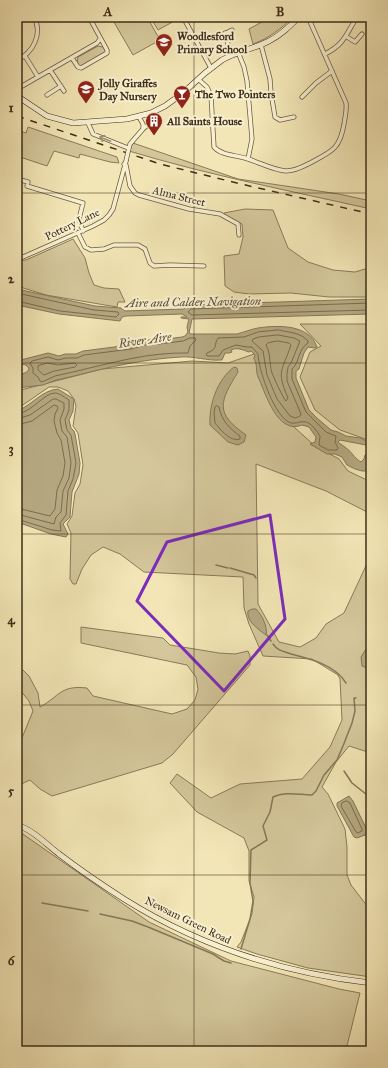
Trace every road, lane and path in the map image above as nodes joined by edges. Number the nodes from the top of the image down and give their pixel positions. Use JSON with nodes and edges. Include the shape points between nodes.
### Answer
{"nodes":[{"id":1,"x":34,"y":17,"type":"edge"},
{"id":2,"x":89,"y":17,"type":"edge"},
{"id":3,"x":183,"y":17,"type":"edge"},
{"id":4,"x":193,"y":17,"type":"edge"},
{"id":5,"x":299,"y":17,"type":"edge"},
{"id":6,"x":308,"y":17,"type":"edge"},
{"id":7,"x":357,"y":17,"type":"edge"},
{"id":8,"x":186,"y":21,"type":"junction"},
{"id":9,"x":232,"y":30,"type":"dead end"},
{"id":10,"x":225,"y":33,"type":"junction"},
{"id":11,"x":362,"y":34,"type":"dead end"},
{"id":12,"x":347,"y":37,"type":"junction"},
{"id":13,"x":216,"y":38,"type":"dead end"},
{"id":14,"x":100,"y":39,"type":"junction"},
{"id":15,"x":261,"y":44,"type":"junction"},
{"id":16,"x":238,"y":52,"type":"junction"},
{"id":17,"x":325,"y":54,"type":"junction"},
{"id":18,"x":231,"y":55,"type":"junction"},
{"id":19,"x":25,"y":56,"type":"junction"},
{"id":20,"x":72,"y":58,"type":"junction"},
{"id":21,"x":17,"y":60,"type":"edge"},
{"id":22,"x":212,"y":68,"type":"junction"},
{"id":23,"x":50,"y":70,"type":"junction"},
{"id":24,"x":332,"y":71,"type":"junction"},
{"id":25,"x":38,"y":77,"type":"junction"},
{"id":26,"x":198,"y":79,"type":"junction"},
{"id":27,"x":61,"y":86,"type":"junction"},
{"id":28,"x":17,"y":89,"type":"edge"},
{"id":29,"x":64,"y":91,"type":"dead end"},
{"id":30,"x":47,"y":95,"type":"dead end"},
{"id":31,"x":17,"y":96,"type":"edge"},
{"id":32,"x":302,"y":97,"type":"dead end"},
{"id":33,"x":138,"y":117,"type":"junction"},
{"id":34,"x":157,"y":117,"type":"dead end"},
{"id":35,"x":294,"y":117,"type":"dead end"},
{"id":36,"x":88,"y":123,"type":"junction"},
{"id":37,"x":143,"y":129,"type":"junction"},
{"id":38,"x":129,"y":148,"type":"junction"},
{"id":39,"x":248,"y":159,"type":"junction"},
{"id":40,"x":125,"y":163,"type":"junction"},
{"id":41,"x":17,"y":179,"type":"edge"},
{"id":42,"x":83,"y":231,"type":"junction"},
{"id":43,"x":78,"y":233,"type":"junction"},
{"id":44,"x":239,"y":235,"type":"dead end"},
{"id":45,"x":17,"y":258,"type":"edge"},
{"id":46,"x":204,"y":266,"type":"dead end"},
{"id":47,"x":17,"y":825,"type":"edge"},
{"id":48,"x":371,"y":983,"type":"edge"}],
"edges":[{"from":1,"to":19,"type":"street","via":[[38,30],[36,40]]},
{"from":2,"to":14,"type":"street"},
{"from":3,"to":8,"type":"street"},
{"from":4,"to":8,"type":"street"},
{"from":5,"to":15,"type":"street","via":[[280,35]]},
{"from":6,"to":17,"type":"street"},
{"from":7,"to":12,"type":"street"},
{"from":8,"to":22,"type":"street"},
{"from":9,"to":10,"type":"street"},
{"from":10,"to":13,"type":"street"},
{"from":10,"to":18,"type":"street"},
{"from":11,"to":12,"type":"street","via":[[355,42]]},
{"from":12,"to":17,"type":"street"},
{"from":14,"to":20,"type":"street"},
{"from":14,"to":20,"type":"street","via":[[107,50],[106,55],[82,68],[77,66]]},
{"from":15,"to":16,"type":"street"},
{"from":15,"to":35,"type":"street","via":[[270,79],[274,115],[280,120]]},
{"from":16,"to":18,"type":"street"},
{"from":16,"to":39,"type":"street","via":[[248,81],[252,139]]},
{"from":17,"to":24,"type":"street"},
{"from":18,"to":22,"type":"street"},
{"from":19,"to":21,"type":"street"},
{"from":19,"to":25,"type":"street"},
{"from":20,"to":23,"type":"street"},
{"from":22,"to":26,"type":"street"},
{"from":23,"to":25,"type":"street"},
{"from":23,"to":27,"type":"street"},
{"from":24,"to":32,"type":"street"},
{"from":24,"to":39,"type":"street","via":[[347,109],[338,145],[295,170],[285,171]]},
{"from":25,"to":28,"type":"street"},
{"from":26,"to":33,"type":"street","via":[[175,100]]},
{"from":26,"to":39,"type":"street","via":[[207,87],[211,96],[214,147],[218,151]]},
{"from":27,"to":29,"type":"street"},
{"from":27,"to":30,"type":"street"},
{"from":31,"to":36,"type":"street","via":[[53,118],[73,124]]},
{"from":33,"to":36,"type":"street"},
{"from":33,"to":37,"type":"street"},
{"from":34,"to":37,"type":"street"},
{"from":38,"to":36,"type":"street","one_way":true,"via":[[93,134]]},
{"from":37,"to":38,"type":"street"},
{"from":38,"to":40,"type":"street","name":"Pottery Lane","bridge":true},
{"from":40,"to":42,"type":"street","name":"Pottery Lane","via":[[113,209],[104,220]]},
{"from":40,"to":44,"type":"street","name":"Alma Street","via":[[134,193],[189,209],[220,214],[238,224]]},
{"from":41,"to":42,"type":"street","via":[[28,182],[27,186],[83,203],[79,219]]},
{"from":42,"to":43,"type":"street","name":"Pottery Lane"},
{"from":43,"to":45,"type":"street","name":"Pottery Lane"},
{"from":43,"to":46,"type":"street","via":[[85,247],[91,250],[114,245],[138,245],[145,249],[150,263],[154,266]]},
{"from":47,"to":48,"type":"street","name":"Newsam Green Road","via":[[32,832],[89,876],[124,899],[215,946],[289,970],[338,980]]}]}
